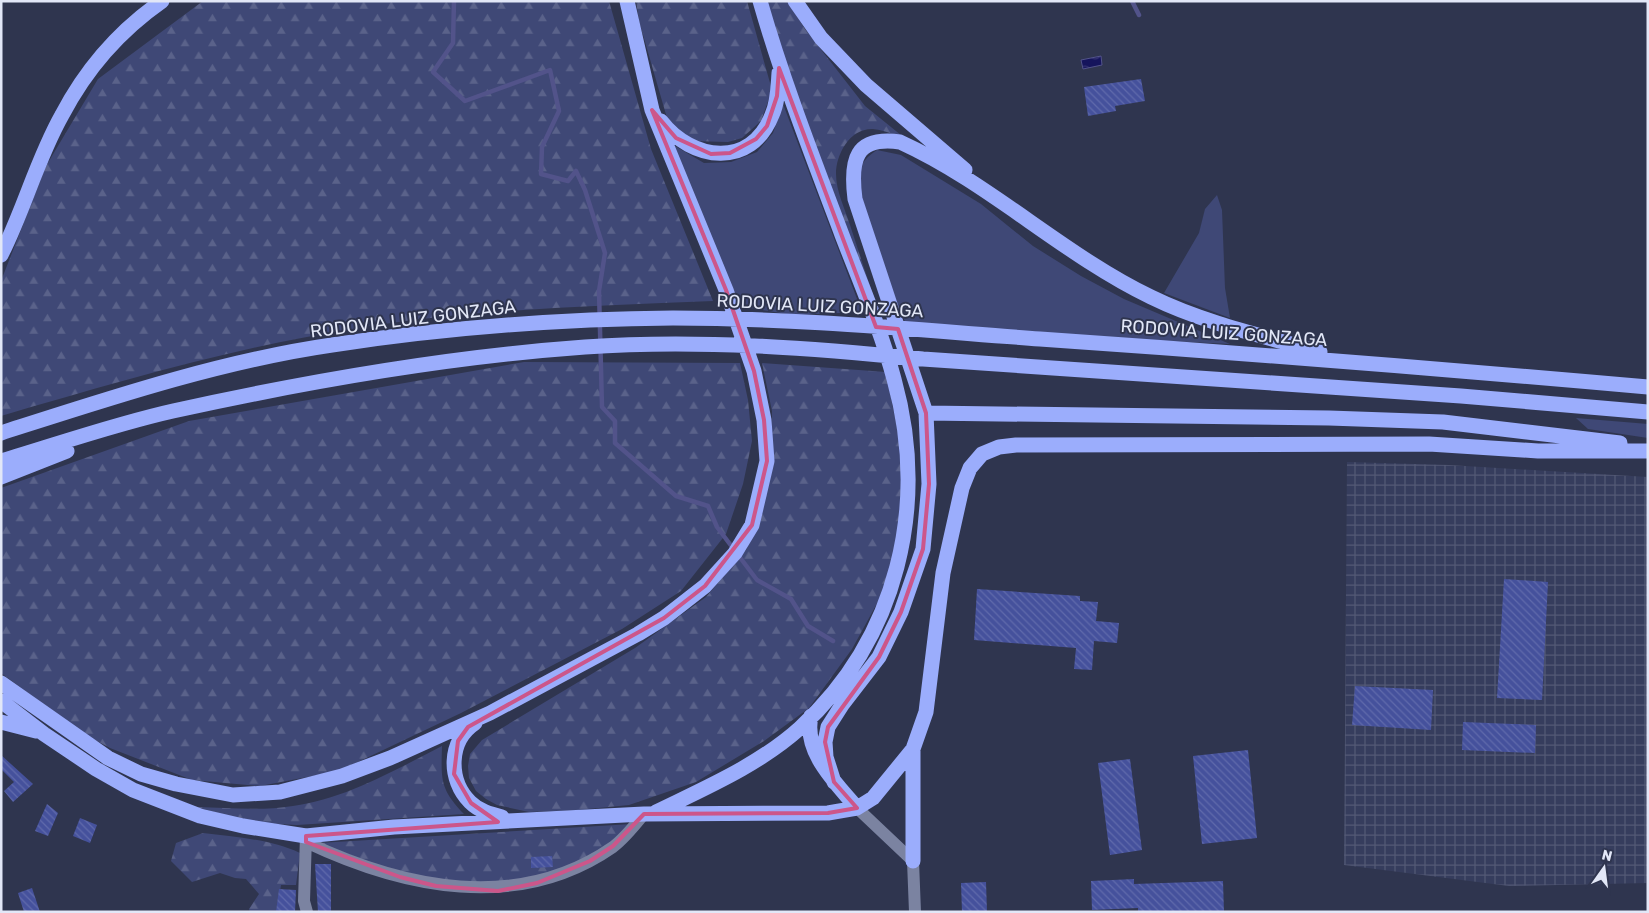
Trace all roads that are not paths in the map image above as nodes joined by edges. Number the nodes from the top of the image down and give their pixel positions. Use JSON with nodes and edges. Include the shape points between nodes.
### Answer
{"nodes":[{"id":1,"x":162,"y":1,"type":"edge"},
{"id":2,"x":627,"y":1,"type":"edge"},
{"id":3,"x":760,"y":1,"type":"edge"},
{"id":4,"x":795,"y":1,"type":"edge"},
{"id":5,"x":779,"y":68,"type":"junction"},
{"id":6,"x":652,"y":110,"type":"junction"},
{"id":7,"x":997,"y":197,"type":"junction"},
{"id":8,"x":1,"y":255,"type":"edge"},
{"id":9,"x":1354,"y":361,"type":"junction"},
{"id":10,"x":1648,"y":388,"type":"edge"},
{"id":11,"x":171,"y":412,"type":"junction"},
{"id":12,"x":1648,"y":412,"type":"edge"},
{"id":13,"x":926,"y":413,"type":"junction"},
{"id":14,"x":1,"y":433,"type":"edge"},
{"id":15,"x":1648,"y":447,"type":"edge"},
{"id":16,"x":1648,"y":451,"type":"edge"},
{"id":17,"x":1,"y":461,"type":"edge"},
{"id":18,"x":1,"y":477,"type":"edge"},
{"id":19,"x":1,"y":683,"type":"edge"},
{"id":20,"x":1,"y":700,"type":"edge"},
{"id":21,"x":490,"y":713,"type":"junction"},
{"id":22,"x":811,"y":716,"type":"junction"},
{"id":23,"x":1,"y":722,"type":"edge"},
{"id":24,"x":44,"y":734,"type":"junction"},
{"id":25,"x":913,"y":748,"type":"junction"},
{"id":26,"x":834,"y":782,"type":"junction"},
{"id":27,"x":857,"y":808,"type":"junction"},
{"id":28,"x":648,"y":814,"type":"junction"},
{"id":29,"x":526,"y":820,"type":"junction"},
{"id":30,"x":306,"y":839,"type":"junction"},
{"id":31,"x":913,"y":862,"type":"junction"},
{"id":32,"x":307,"y":912,"type":"edge"},
{"id":33,"x":915,"y":912,"type":"edge"}],
"edges":[{"from":1,"to":8,"type":"highway","via":[[116,38],[86,74],[61,116]]},
{"from":2,"to":6,"type":"highway"},
{"from":3,"to":5,"type":"highway"},
{"from":4,"to":7,"type":"highway","via":[[821,38],[866,85]]},
{"from":5,"to":6,"type":"highway","via":[[773,114],[756,139],[730,153],[711,154],[676,138]]},
{"from":5,"to":22,"type":"highway","via":[[894,377],[908,455],[907,513],[898,570],[884,609],[863,651],[834,692]]},
{"from":6,"to":21,"type":"highway","via":[[726,290],[754,371],[764,420],[767,461],[760,499],[752,526],[705,586],[638,634]]},
{"from":7,"to":9,"type":"highway","via":[[1109,273],[1151,297],[1245,331]]},
{"from":7,"to":13,"type":"highway","via":[[900,142],[884,140],[870,143],[860,150],[854,162],[855,199]]},
{"from":9,"to":10,"type":"highway","name":"RODOVIA LUIZ GONZAGA"},
{"from":9,"to":14,"type":"highway","name":"RODOVIA LUIZ GONZAGA","via":[[917,330],[696,319],[586,320],[328,345],[130,392]]},
{"from":11,"to":12,"type":"highway","via":[[429,362],[586,347],[723,344]]},
{"from":11,"to":17,"type":"highway"},
{"from":11,"to":18,"type":"highway"},
{"from":13,"to":15,"type":"highway","via":[[1443,422]]},
{"from":13,"to":26,"type":"highway","via":[[929,484],[922,549],[901,612],[878,657],[828,727],[826,757]]},
{"from":16,"to":25,"type":"highway","via":[[1538,451],[1360,443],[999,447],[982,454],[970,468],[962,488],[942,573],[926,712]]},
{"from":19,"to":21,"type":"highway","via":[[116,762],[141,774],[176,784],[233,795],[280,792],[342,776]]},
{"from":20,"to":24,"type":"highway"},
{"from":21,"to":29,"type":"highway","via":[[468,728],[458,741],[454,774],[460,790],[485,813]]},
{"from":22,"to":26,"type":"highway","via":[[811,743]]},
{"from":22,"to":28,"type":"highway","via":[[799,729],[755,760]]},
{"from":23,"to":24,"type":"highway"},
{"from":24,"to":30,"type":"highway","via":[[133,790],[174,807],[200,816]]},
{"from":25,"to":27,"type":"highway","via":[[873,798]]},
{"from":25,"to":31,"type":"highway"},
{"from":26,"to":27,"type":"highway"},
{"from":27,"to":28,"type":"highway","via":[[828,813]]},
{"from":27,"to":31,"type":"street"},
{"from":28,"to":29,"type":"highway"},
{"from":28,"to":30,"type":"street","via":[[613,846],[590,861],[537,882],[498,890],[436,886],[400,877],[337,857]]},
{"from":29,"to":30,"type":"highway","via":[[394,827]]},
{"from":30,"to":32,"type":"street","via":[[304,901]]},
{"from":31,"to":33,"type":"street"}]}
